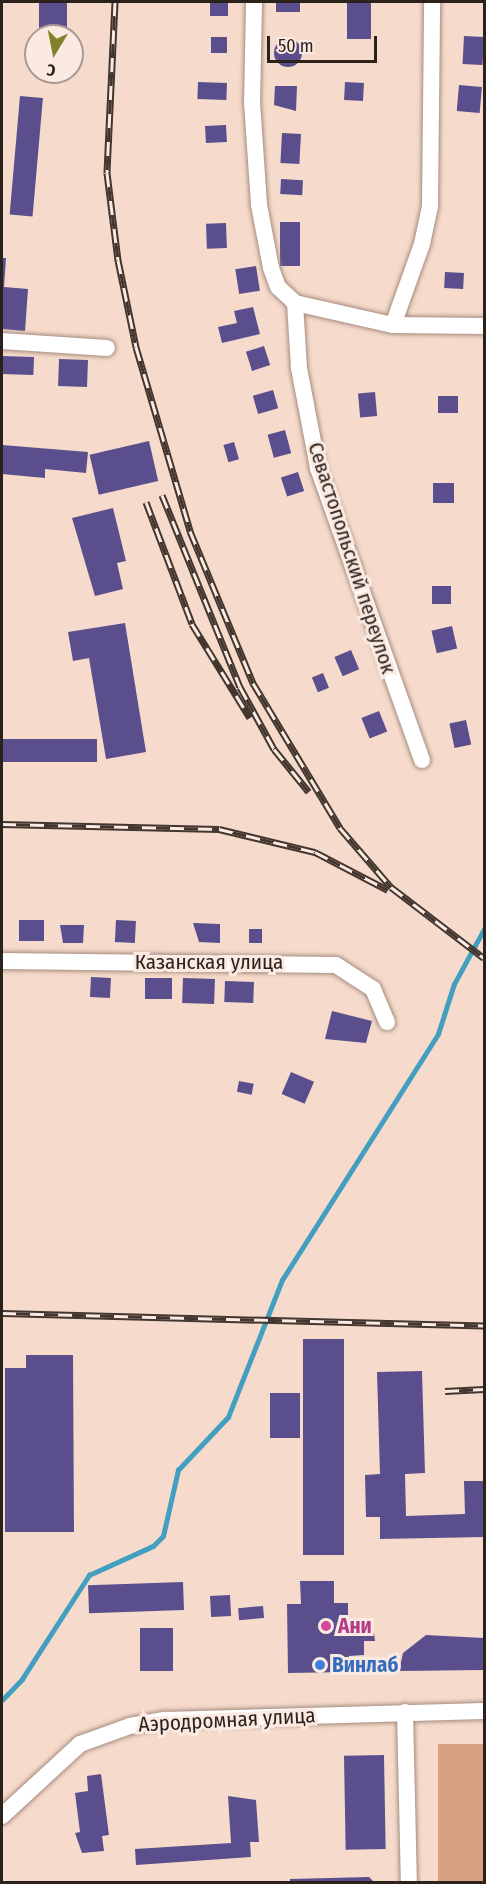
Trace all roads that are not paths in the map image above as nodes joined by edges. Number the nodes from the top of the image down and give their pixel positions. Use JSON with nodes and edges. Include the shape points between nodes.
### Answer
{"nodes":[{"id":1,"x":254,"y":2,"type":"edge"},
{"id":2,"x":432,"y":2,"type":"edge"},
{"id":3,"x":295,"y":303,"type":"junction"},
{"id":4,"x":393,"y":325,"type":"junction"},
{"id":5,"x":484,"y":326,"type":"edge"},
{"id":6,"x":2,"y":341,"type":"edge"},
{"id":7,"x":108,"y":348,"type":"dead end"},
{"id":8,"x":422,"y":760,"type":"dead end"},
{"id":9,"x":2,"y":960,"type":"edge"},
{"id":10,"x":387,"y":1022,"type":"dead end"},
{"id":11,"x":484,"y":1711,"type":"edge"},
{"id":12,"x":405,"y":1712,"type":"junction"},
{"id":13,"x":2,"y":1816,"type":"edge"},
{"id":14,"x":409,"y":1882,"type":"edge"}],
"edges":[{"from":1,"to":3,"type":"street","via":[[252,102],[259,205],[271,268],[278,286]]},
{"from":2,"to":4,"type":"street","via":[[430,205],[422,244]]},
{"from":3,"to":4,"type":"street"},
{"from":3,"to":8,"type":"street","name":"Севастопольский переулок","via":[[299,368],[318,468]]},
{"from":4,"to":5,"type":"street"},
{"from":6,"to":7,"type":"street"},
{"from":9,"to":10,"type":"street","name":"Казанская улица","via":[[329,964],[349,970],[373,989]]},
{"from":11,"to":12,"type":"street","name":"Аэродромная улица"},
{"from":12,"to":13,"type":"street","name":"Аэродромная улица","via":[[165,1720],[104,1732],[50,1766]]},
{"from":12,"to":14,"type":"street"}]}
